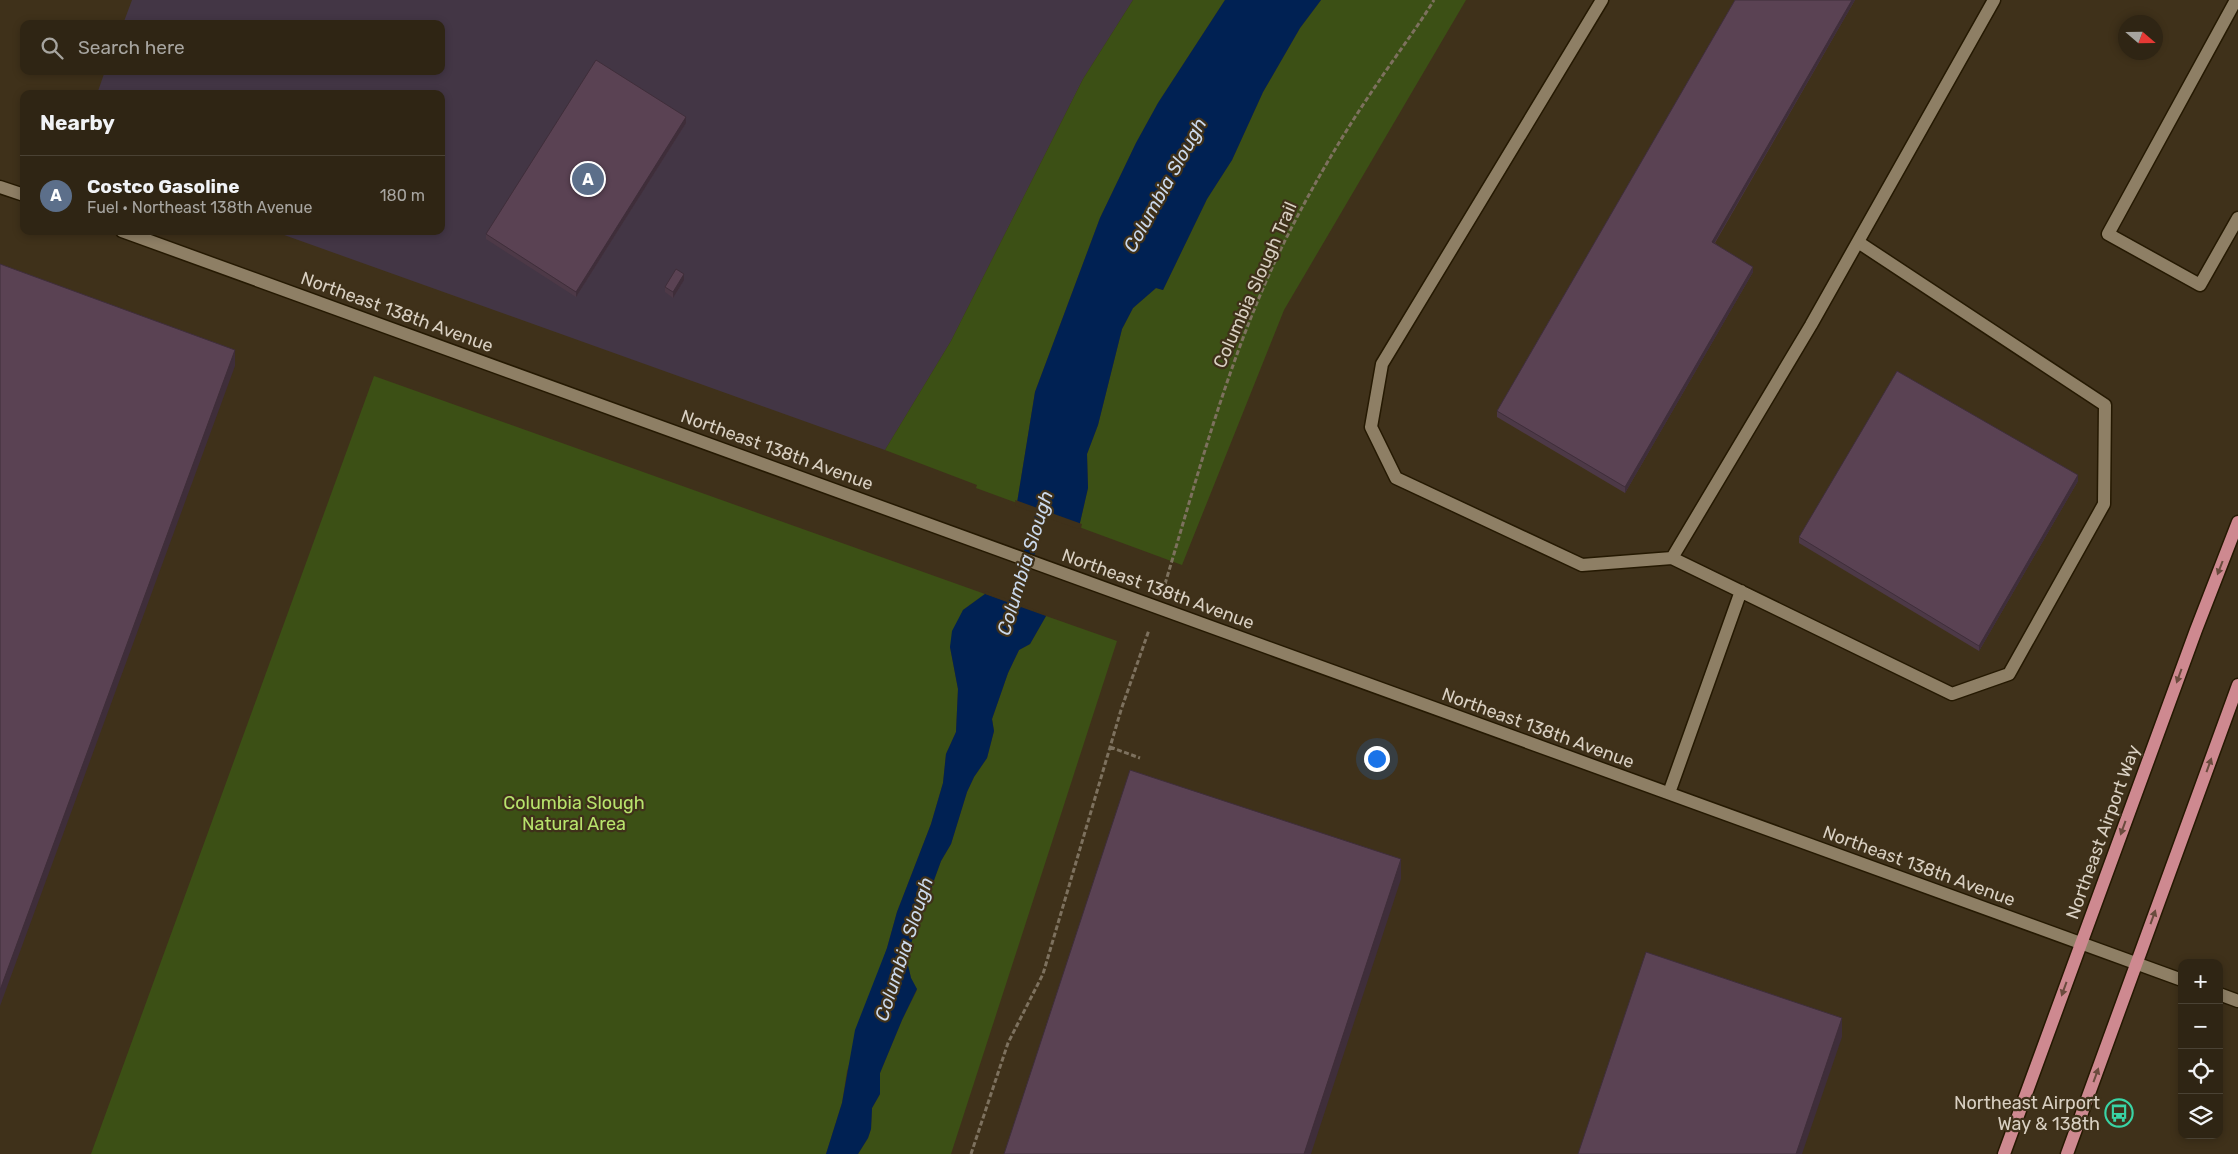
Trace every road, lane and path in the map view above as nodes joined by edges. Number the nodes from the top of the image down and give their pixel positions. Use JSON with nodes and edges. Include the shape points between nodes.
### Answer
{"nodes":[{"id":1,"x":1434,"y":0,"type":"edge"},
{"id":2,"x":1602,"y":0,"type":"edge"},
{"id":3,"x":1994,"y":0,"type":"edge"},
{"id":4,"x":2236,"y":0,"type":"edge"},
{"id":5,"x":0,"y":187,"type":"edge"},
{"id":6,"x":20,"y":194,"type":"edge"},
{"id":7,"x":2238,"y":218,"type":"edge"},
{"id":8,"x":133,"y":235,"type":"edge"},
{"id":9,"x":1858,"y":242,"type":"junction"},
{"id":10,"x":2238,"y":522,"type":"edge"},
{"id":11,"x":1672,"y":558,"type":"junction"},
{"id":12,"x":1741,"y":591,"type":"junction"},
{"id":13,"x":1157,"y":608,"type":"junction"},
{"id":14,"x":2238,"y":685,"type":"edge"},
{"id":15,"x":1110,"y":747,"type":"junction"},
{"id":16,"x":1140,"y":758,"type":"dead end"},
{"id":17,"x":1669,"y":794,"type":"junction"},
{"id":18,"x":2081,"y":943,"type":"junction"},
{"id":19,"x":2137,"y":963,"type":"junction"},
{"id":20,"x":2178,"y":978,"type":"edge"},
{"id":21,"x":2223,"y":995,"type":"edge"},
{"id":22,"x":2238,"y":1001,"type":"edge"},
{"id":23,"x":971,"y":1154,"type":"edge"},
{"id":24,"x":2004,"y":1154,"type":"edge"},
{"id":25,"x":2067,"y":1154,"type":"edge"}],
"edges":[{"from":1,"to":13,"type":"path","name":"Columbia Slough Trail","via":[[1378,82],[1294,222],[1229,376],[1205,444]]},
{"from":2,"to":11,"type":"street","via":[[1382,364],[1370,427],[1396,478],[1582,565]]},
{"from":3,"to":9,"type":"street"},
{"from":4,"to":7,"type":"street","via":[[2108,234],[2200,285]]},
{"from":5,"to":6,"type":"street"},
{"from":8,"to":13,"type":"street","name":"Northeast 138th Avenue"},
{"from":9,"to":11,"type":"street"},
{"from":9,"to":12,"type":"street","via":[[2105,405],[2104,504],[2009,674],[1952,694]]},
{"from":10,"to":18,"type":"main road","name":"Northeast Airport Way","one_way":true},
{"from":11,"to":12,"type":"street"},
{"from":12,"to":17,"type":"street"},
{"from":13,"to":15,"type":"path","name":"Columbia Slough Trail"},
{"from":13,"to":17,"type":"street","name":"Northeast 138th Avenue"},
{"from":19,"to":14,"type":"main road","one_way":true},
{"from":15,"to":16,"type":"path"},
{"from":15,"to":23,"type":"path","name":"Columbia Slough Trail","via":[[1043,974],[1008,1043]]},
{"from":17,"to":18,"type":"street","name":"Northeast 138th Avenue"},
{"from":18,"to":19,"type":"street","name":"Northeast 138th Avenue"},
{"from":18,"to":24,"type":"main road","name":"Northeast Airport Way","one_way":true},
{"from":19,"to":20,"type":"street","name":"Northeast 138th Avenue"},
{"from":25,"to":19,"type":"main road","one_way":true},
{"from":21,"to":22,"type":"street"}]}
